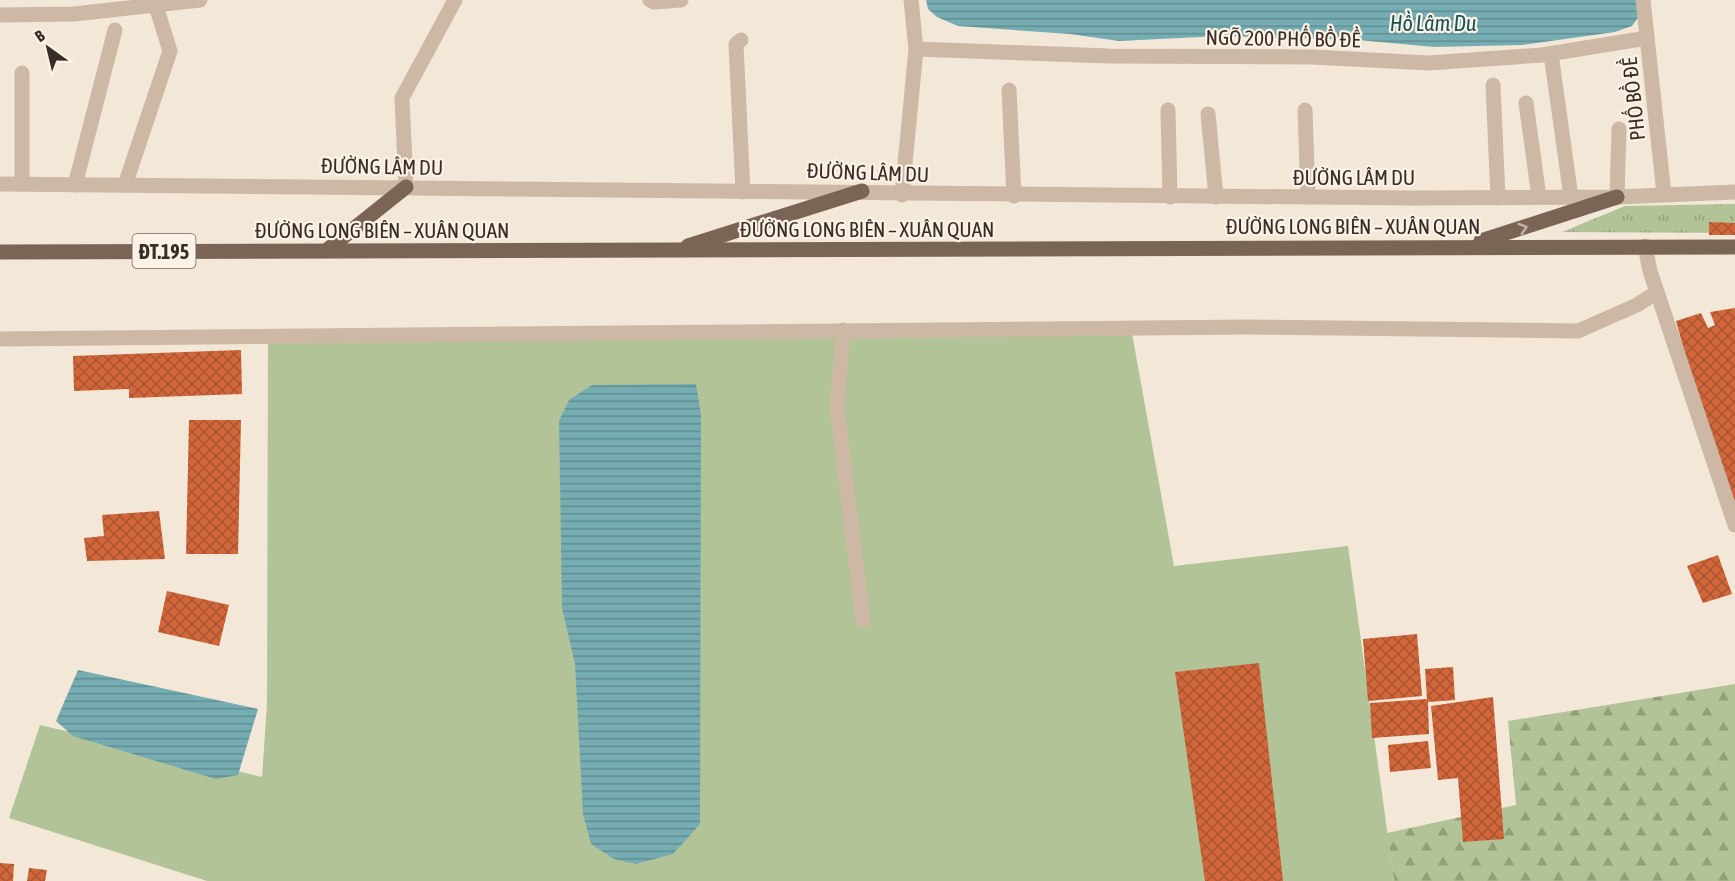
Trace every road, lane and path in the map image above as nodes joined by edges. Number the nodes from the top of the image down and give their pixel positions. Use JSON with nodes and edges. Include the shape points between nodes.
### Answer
{"nodes":[{"id":1,"x":200,"y":0,"type":"edge"},
{"id":2,"x":455,"y":0,"type":"edge"},
{"id":3,"x":650,"y":0,"type":"edge"},
{"id":4,"x":681,"y":0,"type":"edge"},
{"id":5,"x":911,"y":0,"type":"edge"},
{"id":6,"x":1643,"y":0,"type":"edge"},
{"id":7,"x":156,"y":6,"type":"junction"},
{"id":8,"x":0,"y":15,"type":"edge"},
{"id":9,"x":115,"y":30,"type":"dead end"},
{"id":10,"x":1647,"y":38,"type":"junction"},
{"id":11,"x":741,"y":40,"type":"dead end"},
{"id":12,"x":916,"y":49,"type":"junction"},
{"id":13,"x":1551,"y":54,"type":"junction"},
{"id":14,"x":22,"y":73,"type":"dead end"},
{"id":15,"x":1493,"y":85,"type":"dead end"},
{"id":16,"x":1009,"y":90,"type":"dead end"},
{"id":17,"x":1526,"y":103,"type":"dead end"},
{"id":18,"x":1168,"y":110,"type":"dead end"},
{"id":19,"x":1305,"y":110,"type":"dead end"},
{"id":20,"x":1208,"y":114,"type":"dead end"},
{"id":21,"x":1619,"y":129,"type":"dead end"},
{"id":22,"x":0,"y":184,"type":"edge"},
{"id":23,"x":22,"y":184,"type":"junction"},
{"id":24,"x":75,"y":185,"type":"junction"},
{"id":25,"x":125,"y":185,"type":"junction"},
{"id":26,"x":406,"y":187,"type":"junction"},
{"id":27,"x":862,"y":191,"type":"junction"},
{"id":28,"x":743,"y":192,"type":"junction"},
{"id":29,"x":1735,"y":192,"type":"edge"},
{"id":30,"x":1664,"y":194,"type":"junction"},
{"id":31,"x":902,"y":195,"type":"junction"},
{"id":32,"x":1014,"y":196,"type":"junction"},
{"id":33,"x":1170,"y":197,"type":"junction"},
{"id":34,"x":1216,"y":197,"type":"junction"},
{"id":35,"x":1308,"y":197,"type":"junction"},
{"id":36,"x":1539,"y":197,"type":"junction"},
{"id":37,"x":1571,"y":197,"type":"junction"},
{"id":38,"x":1617,"y":197,"type":"junction"},
{"id":39,"x":1498,"y":198,"type":"junction"},
{"id":40,"x":1467,"y":246,"type":"junction"},
{"id":41,"x":1645,"y":246,"type":"junction"},
{"id":42,"x":1735,"y":247,"type":"edge"},
{"id":43,"x":327,"y":250,"type":"junction"},
{"id":44,"x":672,"y":251,"type":"junction"},
{"id":45,"x":0,"y":252,"type":"edge"},
{"id":46,"x":1657,"y":292,"type":"junction"},
{"id":47,"x":843,"y":330,"type":"junction"},
{"id":48,"x":0,"y":339,"type":"edge"},
{"id":49,"x":1735,"y":525,"type":"edge"},
{"id":50,"x":863,"y":620,"type":"dead end"}],
"edges":[{"from":1,"to":7,"type":"street"},
{"from":2,"to":26,"type":"street","via":[[402,98]]},
{"from":3,"to":4,"type":"street"},
{"from":5,"to":12,"type":"street"},
{"from":6,"to":10,"type":"street","name":"PHỐ BỒ ĐỀ"},
{"from":7,"to":8,"type":"street","via":[[74,14]]},
{"from":7,"to":25,"type":"street","via":[[170,51]]},
{"from":9,"to":24,"type":"street"},
{"from":10,"to":13,"type":"street","name":"NGÕ 200 PHỐ BỒ ĐỀ"},
{"from":10,"to":30,"type":"street","name":"PHỐ BỒ ĐỀ"},
{"from":11,"to":28,"type":"street","via":[[736,44]]},
{"from":12,"to":13,"type":"street","name":"NGÕ 200 PHỐ BỒ ĐỀ","via":[[1429,63]]},
{"from":12,"to":31,"type":"street"},
{"from":13,"to":37,"type":"street"},
{"from":14,"to":23,"type":"street"},
{"from":15,"to":39,"type":"street"},
{"from":16,"to":32,"type":"street"},
{"from":17,"to":36,"type":"street"},
{"from":18,"to":33,"type":"street"},
{"from":19,"to":35,"type":"street"},
{"from":20,"to":34,"type":"street"},
{"from":21,"to":38,"type":"street"},
{"from":22,"to":23,"type":"street","name":"ĐƯỜNG LÂM DU"},
{"from":23,"to":24,"type":"street","name":"ĐƯỜNG LÂM DU"},
{"from":24,"to":25,"type":"street","name":"ĐƯỜNG LÂM DU"},
{"from":25,"to":26,"type":"street","name":"ĐƯỜNG LÂM DU"},
{"from":26,"to":28,"type":"street","name":"ĐƯỜNG LÂM DU"},
{"from":26,"to":43,"type":"main road"},
{"from":27,"to":28,"type":"street","name":"ĐƯỜNG LÂM DU"},
{"from":27,"to":31,"type":"street","name":"ĐƯỜNG LÂM DU"},
{"from":27,"to":44,"type":"main road"},
{"from":29,"to":30,"type":"street","name":"ĐƯỜNG LÂM DU"},
{"from":30,"to":38,"type":"street","name":"ĐƯỜNG LÂM DU"},
{"from":31,"to":32,"type":"street","name":"ĐƯỜNG LÂM DU"},
{"from":32,"to":33,"type":"street","name":"ĐƯỜNG LÂM DU"},
{"from":33,"to":34,"type":"street","name":"ĐƯỜNG LÂM DU"},
{"from":34,"to":35,"type":"street","name":"ĐƯỜNG LÂM DU"},
{"from":35,"to":39,"type":"street","name":"ĐƯỜNG LÂM DU"},
{"from":36,"to":37,"type":"street","name":"ĐƯỜNG LÂM DU"},
{"from":36,"to":39,"type":"street","name":"ĐƯỜNG LÂM DU"},
{"from":37,"to":38,"type":"street","name":"ĐƯỜNG LÂM DU"},
{"from":40,"to":38,"type":"main road","one_way":true},
{"from":40,"to":41,"type":"main road","name":"ĐƯỜNG LONG BIÊN – XUÂN QUAN"},
{"from":40,"to":44,"type":"main road","name":"ĐƯỜNG LONG BIÊN – XUÂN QUAN"},
{"from":41,"to":42,"type":"main road","name":"ĐƯỜNG LONG BIÊN – XUÂN QUAN"},
{"from":41,"to":46,"type":"street"},
{"from":43,"to":44,"type":"main road","name":"ĐƯỜNG LONG BIÊN – XUÂN QUAN","number":"ĐT.195"},
{"from":43,"to":45,"type":"main road","name":"ĐƯỜNG LONG BIÊN – XUÂN QUAN","number":"ĐT.195"},
{"from":46,"to":47,"type":"street","via":[[1578,331],[1247,327]]},
{"from":46,"to":49,"type":"street"},
{"from":47,"to":48,"type":"street"},
{"from":47,"to":50,"type":"street","via":[[837,407]]}]}
